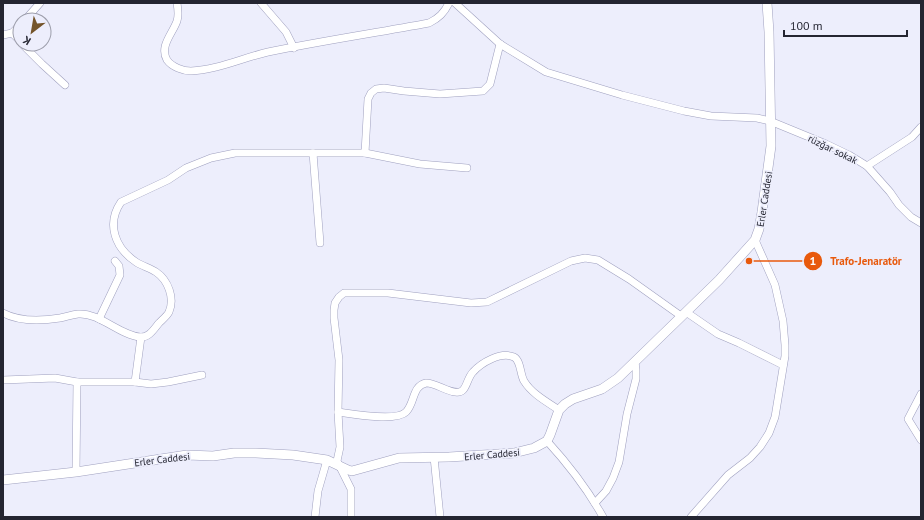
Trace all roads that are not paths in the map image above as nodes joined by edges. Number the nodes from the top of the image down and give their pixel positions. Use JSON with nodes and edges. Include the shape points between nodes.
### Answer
{"nodes":[{"id":1,"x":40,"y":3,"type":"edge"},
{"id":2,"x":177,"y":3,"type":"edge"},
{"id":3,"x":261,"y":3,"type":"edge"},
{"id":4,"x":449,"y":3,"type":"edge"},
{"id":5,"x":454,"y":3,"type":"edge"},
{"id":6,"x":767,"y":3,"type":"edge"},
{"id":7,"x":32,"y":12,"type":"edge"},
{"id":8,"x":12,"y":33,"type":"edge"},
{"id":9,"x":3,"y":35,"type":"edge"},
{"id":10,"x":500,"y":44,"type":"junction"},
{"id":11,"x":294,"y":48,"type":"junction"},
{"id":12,"x":30,"y":52,"type":"edge"},
{"id":13,"x":65,"y":85,"type":"dead end"},
{"id":14,"x":770,"y":121,"type":"junction"},
{"id":15,"x":921,"y":127,"type":"edge"},
{"id":16,"x":313,"y":153,"type":"junction"},
{"id":17,"x":364,"y":153,"type":"junction"},
{"id":18,"x":867,"y":166,"type":"junction"},
{"id":19,"x":466,"y":168,"type":"dead end"},
{"id":20,"x":921,"y":223,"type":"edge"},
{"id":21,"x":755,"y":240,"type":"junction"},
{"id":22,"x":320,"y":243,"type":"dead end"},
{"id":23,"x":115,"y":261,"type":"dead end"},
{"id":24,"x":3,"y":313,"type":"edge"},
{"id":25,"x":683,"y":314,"type":"junction"},
{"id":26,"x":99,"y":319,"type":"junction"},
{"id":27,"x":141,"y":337,"type":"junction"},
{"id":28,"x":634,"y":362,"type":"junction"},
{"id":29,"x":783,"y":365,"type":"junction"},
{"id":30,"x":202,"y":375,"type":"dead end"},
{"id":31,"x":3,"y":380,"type":"edge"},
{"id":32,"x":77,"y":382,"type":"junction"},
{"id":33,"x":135,"y":382,"type":"junction"},
{"id":34,"x":921,"y":394,"type":"edge"},
{"id":35,"x":559,"y":410,"type":"junction"},
{"id":36,"x":338,"y":412,"type":"junction"},
{"id":37,"x":921,"y":440,"type":"edge"},
{"id":38,"x":547,"y":441,"type":"junction"},
{"id":39,"x":434,"y":457,"type":"junction"},
{"id":40,"x":327,"y":460,"type":"junction"},
{"id":41,"x":339,"y":466,"type":"junction"},
{"id":42,"x":76,"y":472,"type":"junction"},
{"id":43,"x":3,"y":480,"type":"edge"},
{"id":44,"x":595,"y":502,"type":"junction"},
{"id":45,"x":315,"y":517,"type":"edge"},
{"id":46,"x":351,"y":517,"type":"edge"},
{"id":47,"x":440,"y":517,"type":"edge"},
{"id":48,"x":604,"y":517,"type":"edge"},
{"id":49,"x":691,"y":517,"type":"edge"}],
"edges":[{"from":1,"to":7,"type":"street"},
{"from":2,"to":11,"type":"street","via":[[177,20],[167,40],[165,55],[174,66],[183,70],[201,70],[267,52]]},
{"from":3,"to":11,"type":"street","via":[[286,32]]},
{"from":4,"to":11,"type":"street","via":[[443,14],[429,22]]},
{"from":5,"to":10,"type":"street","name":"rüzğar sokak"},
{"from":6,"to":14,"type":"street","name":"Erler Caddesi"},
{"from":8,"to":9,"type":"street"},
{"from":10,"to":14,"type":"street","name":"rüzğar sokak","via":[[546,72],[622,95],[711,116]]},
{"from":10,"to":17,"type":"street","via":[[490,84],[483,91],[440,94],[384,88],[371,93],[368,99]]},
{"from":12,"to":13,"type":"street"},
{"from":14,"to":18,"type":"street","name":"rüzğar sokak","via":[[826,144]]},
{"from":14,"to":21,"type":"street","name":"Erler Caddesi","via":[[770,161]]},
{"from":15,"to":18,"type":"street","via":[[912,137]]},
{"from":16,"to":17,"type":"street"},
{"from":16,"to":22,"type":"street"},
{"from":16,"to":27,"type":"street","via":[[236,153],[211,158],[121,202],[113,226],[118,242],[136,262],[156,272],[164,280],[171,299],[169,312],[148,335]]},
{"from":17,"to":19,"type":"street","via":[[420,164]]},
{"from":18,"to":20,"type":"street","name":"rüzğar sokak","via":[[899,205]]},
{"from":21,"to":25,"type":"street","name":"Erler Caddesi","via":[[732,267]]},
{"from":21,"to":29,"type":"street","via":[[775,285],[778,298],[785,345]]},
{"from":23,"to":26,"type":"street","via":[[119,266],[120,275]]},
{"from":24,"to":26,"type":"street","via":[[16,319],[60,318],[80,314]]},
{"from":25,"to":28,"type":"street","name":"Erler Caddesi"},
{"from":25,"to":29,"type":"street"},
{"from":25,"to":36,"type":"street","via":[[598,260],[585,258],[571,260],[487,302],[471,303],[388,293],[344,293],[335,303],[334,310],[339,360]]},
{"from":26,"to":27,"type":"street"},
{"from":27,"to":33,"type":"street"},
{"from":28,"to":35,"type":"street","name":"Erler Caddesi","via":[[609,385],[573,399]]},
{"from":28,"to":44,"type":"street","via":[[636,379],[619,462],[606,491]]},
{"from":29,"to":49,"type":"street","via":[[775,417],[760,447],[728,475]]},
{"from":30,"to":33,"type":"street","via":[[151,384]]},
{"from":31,"to":32,"type":"street","via":[[55,378]]},
{"from":32,"to":33,"type":"street"},
{"from":32,"to":42,"type":"street"},
{"from":34,"to":37,"type":"street","via":[[908,419]]},
{"from":35,"to":36,"type":"street","via":[[532,390],[524,381],[519,362],[509,355],[497,357],[480,366],[459,393],[427,383],[419,386],[411,405],[400,415],[366,416]]},
{"from":35,"to":38,"type":"street"},
{"from":36,"to":41,"type":"street"},
{"from":38,"to":39,"type":"street","name":"Erler Caddesi","via":[[534,448],[514,453]]},
{"from":38,"to":44,"type":"street"},
{"from":39,"to":41,"type":"street","name":"Erler Caddesi","via":[[399,458],[352,471]]},
{"from":39,"to":47,"type":"street"},
{"from":40,"to":41,"type":"street","name":"Erler Caddesi"},
{"from":40,"to":42,"type":"street","name":"Erler Caddesi","via":[[234,453],[213,456],[187,455]]},
{"from":40,"to":45,"type":"street","via":[[318,491]]},
{"from":41,"to":46,"type":"street","via":[[351,489]]},
{"from":42,"to":43,"type":"street","name":"Erler Caddesi"},
{"from":44,"to":48,"type":"street"}]}
